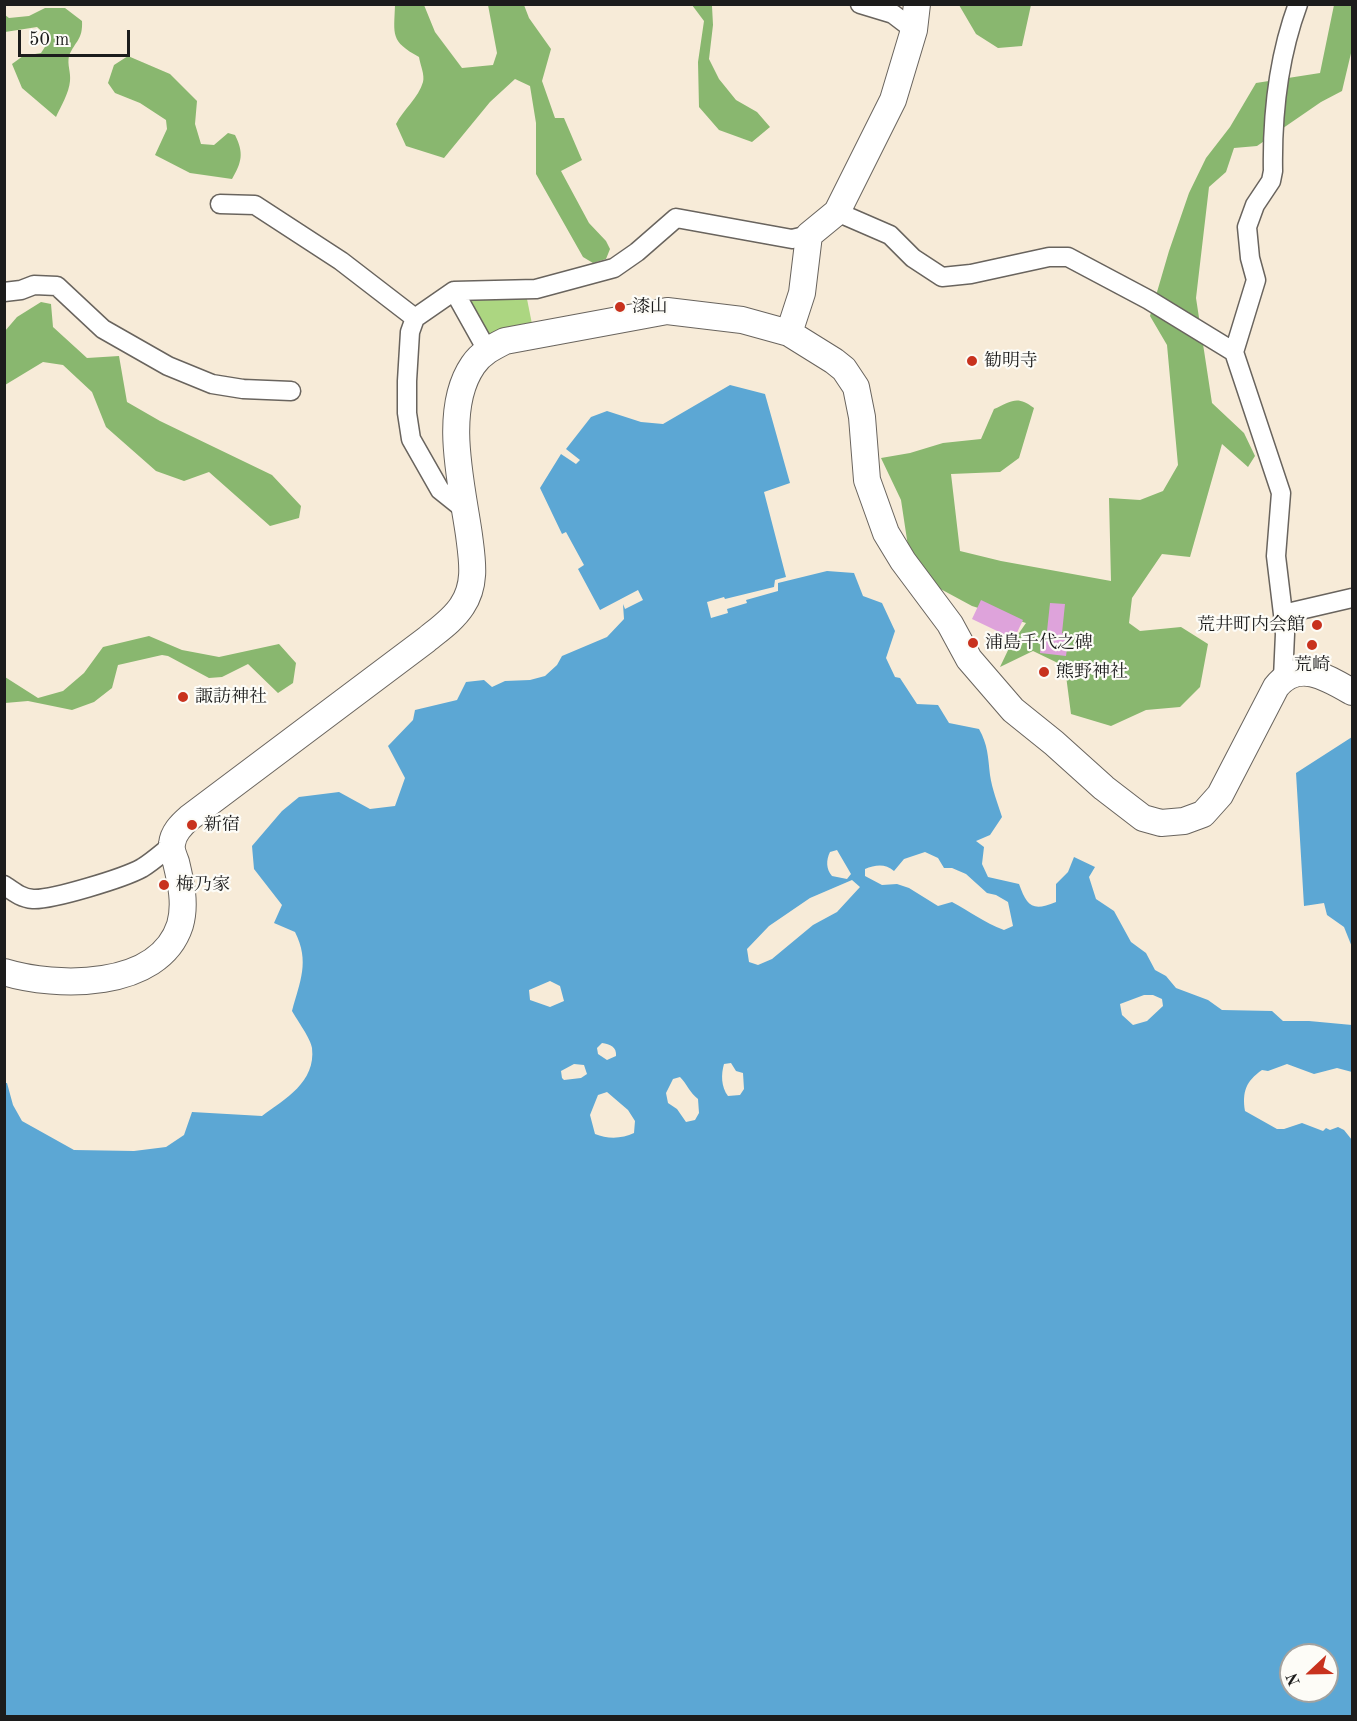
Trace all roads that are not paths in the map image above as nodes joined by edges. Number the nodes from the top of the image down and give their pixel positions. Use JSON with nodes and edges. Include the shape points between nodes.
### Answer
{"nodes":[{"id":1,"x":860,"y":4,"type":"edge"},
{"id":2,"x":917,"y":4,"type":"edge"},
{"id":3,"x":1298,"y":4,"type":"edge"},
{"id":4,"x":914,"y":30,"type":"junction"},
{"id":5,"x":220,"y":204,"type":"dead end"},
{"id":6,"x":837,"y":212,"type":"junction"},
{"id":7,"x":809,"y":235,"type":"junction"},
{"id":8,"x":454,"y":291,"type":"junction"},
{"id":9,"x":4,"y":292,"type":"edge"},
{"id":10,"x":415,"y":318,"type":"junction"},
{"id":11,"x":789,"y":333,"type":"junction"},
{"id":12,"x":487,"y":350,"type":"junction"},
{"id":13,"x":1234,"y":352,"type":"junction"},
{"id":14,"x":291,"y":391,"type":"dead end"},
{"id":15,"x":465,"y":510,"type":"junction"},
{"id":16,"x":1353,"y":598,"type":"edge"},
{"id":17,"x":1283,"y":614,"type":"junction"},
{"id":18,"x":1283,"y":678,"type":"junction"},
{"id":19,"x":1353,"y":692,"type":"edge"},
{"id":20,"x":171,"y":845,"type":"junction"},
{"id":21,"x":4,"y":885,"type":"edge"},
{"id":22,"x":4,"y":972,"type":"edge"}],
"edges":[{"from":1,"to":4,"type":"street","via":[[893,14]]},
{"from":2,"to":4,"type":"street"},
{"from":3,"to":13,"type":"street","via":[[1274,105],[1273,171],[1247,227],[1256,280]]},
{"from":4,"to":6,"type":"street","via":[[893,100]]},
{"from":5,"to":10,"type":"street","via":[[255,205],[341,261]]},
{"from":6,"to":7,"type":"street"},
{"from":6,"to":13,"type":"street","via":[[890,235],[913,258],[942,277],[1068,257]]},
{"from":7,"to":8,"type":"street","via":[[792,239],[676,218],[614,268],[536,289]]},
{"from":7,"to":11,"type":"street","via":[[802,293]]},
{"from":8,"to":10,"type":"street"},
{"from":8,"to":12,"type":"street"},
{"from":9,"to":14,"type":"street","via":[[34,285],[57,286],[103,329],[168,366],[212,384]]},
{"from":10,"to":15,"type":"street","via":[[410,332],[407,381],[411,439],[440,490]]},
{"from":11,"to":12,"type":"street","via":[[742,320],[667,311],[505,341]]},
{"from":11,"to":18,"type":"street","via":[[844,369],[856,387],[867,480],[886,533],[950,624],[969,659],[1013,710],[1143,818],[1161,823],[1203,814],[1220,795]]},
{"from":12,"to":15,"type":"street","via":[[473,364],[462,387],[456,414]]},
{"from":13,"to":17,"type":"street","via":[[1281,493],[1276,556]]},
{"from":15,"to":20,"type":"street","via":[[474,566],[463,605],[426,640],[189,818],[177,830]]},
{"from":16,"to":17,"type":"street"},
{"from":17,"to":18,"type":"street"},
{"from":18,"to":19,"type":"street","via":[[1295,673],[1326,676]]},
{"from":20,"to":21,"type":"street","via":[[142,868],[58,895],[35,899],[18,895]]},
{"from":20,"to":22,"type":"street","via":[[183,895],[180,926],[152,962],[129,973],[97,980],[58,982]]}]}
